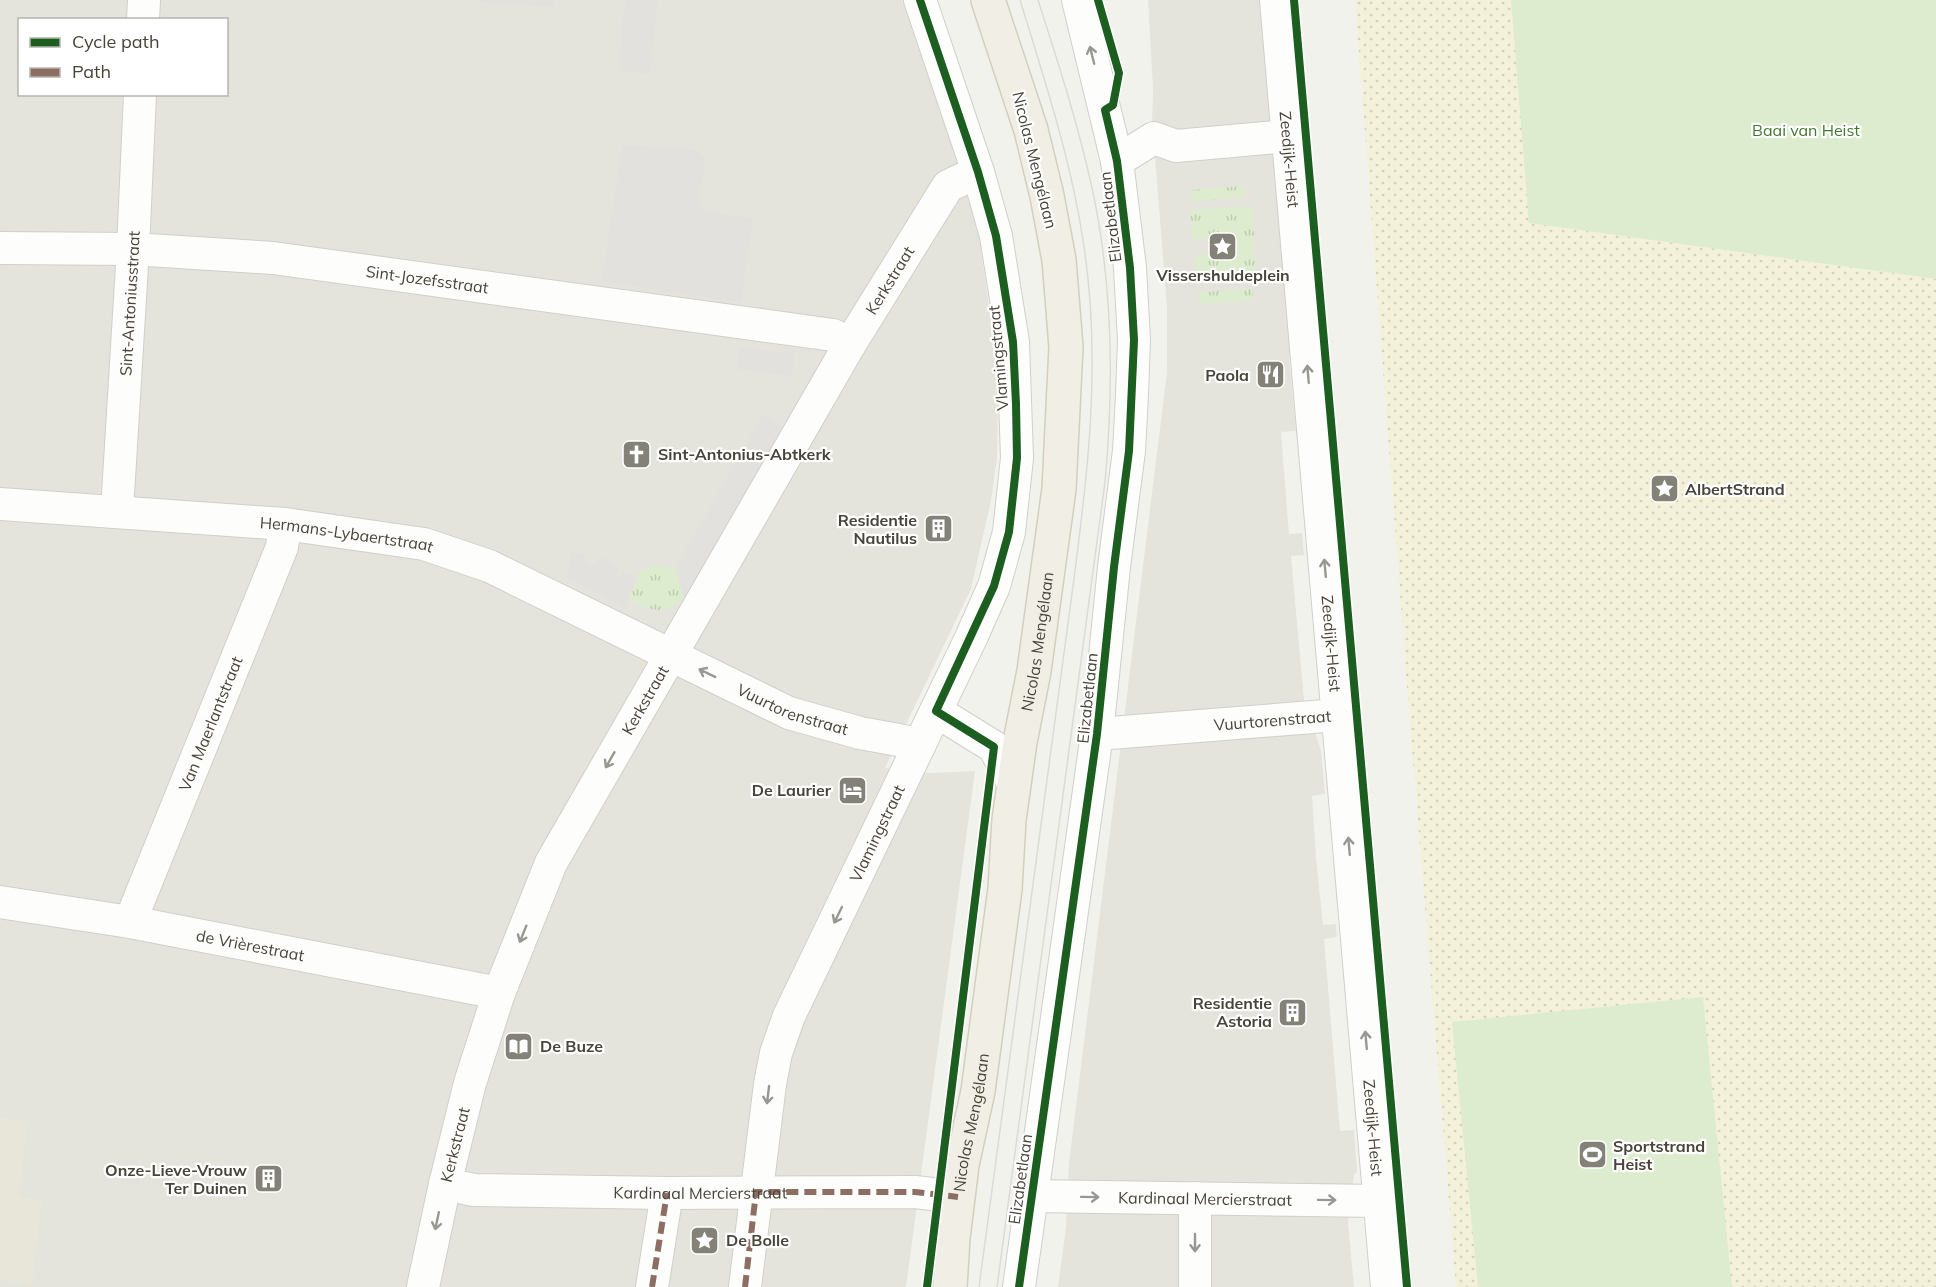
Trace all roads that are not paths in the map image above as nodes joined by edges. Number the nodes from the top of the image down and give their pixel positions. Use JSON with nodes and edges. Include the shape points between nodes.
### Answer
{"nodes":[{"id":1,"x":144,"y":0,"type":"edge"},
{"id":2,"x":920,"y":0,"type":"edge"},
{"id":3,"x":988,"y":0,"type":"edge"},
{"id":4,"x":1078,"y":0,"type":"edge"},
{"id":5,"x":1276,"y":0,"type":"edge"},
{"id":6,"x":143,"y":18,"type":"edge"},
{"id":7,"x":140,"y":96,"type":"edge"},
{"id":8,"x":1288,"y":136,"type":"junction"},
{"id":9,"x":1117,"y":161,"type":"junction"},
{"id":10,"x":978,"y":172,"type":"junction"},
{"id":11,"x":0,"y":248,"type":"edge"},
{"id":12,"x":133,"y":249,"type":"junction"},
{"id":13,"x":850,"y":344,"type":"junction"},
{"id":14,"x":0,"y":504,"type":"edge"},
{"id":15,"x":117,"y":511,"type":"junction"},
{"id":16,"x":285,"y":524,"type":"junction"},
{"id":17,"x":670,"y":655,"type":"junction"},
{"id":18,"x":936,"y":711,"type":"junction"},
{"id":19,"x":1338,"y":715,"type":"junction"},
{"id":20,"x":1097,"y":734,"type":"junction"},
{"id":21,"x":920,"y":744,"type":"junction"},
{"id":22,"x":1014,"y":785,"type":"junction"},
{"id":23,"x":0,"y":902,"type":"edge"},
{"id":24,"x":130,"y":922,"type":"junction"},
{"id":25,"x":499,"y":993,"type":"junction"},
{"id":26,"x":445,"y":1184,"type":"junction"},
{"id":27,"x":756,"y":1192,"type":"junction"},
{"id":28,"x":667,"y":1193,"type":"junction"},
{"id":29,"x":1031,"y":1196,"type":"junction"},
{"id":30,"x":958,"y":1197,"type":"junction"},
{"id":31,"x":1195,"y":1198,"type":"junction"},
{"id":32,"x":1379,"y":1201,"type":"junction"},
{"id":33,"x":423,"y":1287,"type":"edge"},
{"id":34,"x":652,"y":1287,"type":"edge"},
{"id":35,"x":745,"y":1287,"type":"edge"},
{"id":36,"x":950,"y":1287,"type":"edge"},
{"id":37,"x":1019,"y":1287,"type":"edge"},
{"id":38,"x":1195,"y":1287,"type":"edge"},
{"id":39,"x":1387,"y":1287,"type":"edge"}],
"edges":[{"from":1,"to":6,"type":"street"},
{"from":2,"to":10,"type":"street","name":"Vlamingstraat"},
{"from":3,"to":22,"type":"main road","name":"Nicolas Mengélaan","via":[[1031,130],[1047,196],[1059,260],[1066,347],[1059,489]]},
{"from":9,"to":4,"type":"street","name":"Elizabetlaan","one_way":true},
{"from":5,"to":8,"type":"street","name":"Zeedijk-Heist"},
{"from":7,"to":12,"type":"street","name":"Sint-Antoniusstraat"},
{"from":8,"to":9,"type":"street","via":[[1176,146],[1154,138]]},
{"from":19,"to":8,"type":"street","name":"Zeedijk-Heist","one_way":true},
{"from":9,"to":20,"type":"street","name":"Elizabetlaan","via":[[1134,340],[1129,451]]},
{"from":10,"to":13,"type":"street","name":"Kerkstraat","via":[[948,186]]},
{"from":10,"to":18,"type":"street","name":"Vlamingstraat","via":[[996,236],[1013,342],[1017,458],[1009,532],[994,586]]},
{"from":11,"to":12,"type":"street","name":"Sint-Jozefsstraat"},
{"from":12,"to":13,"type":"street","name":"Sint-Jozefsstraat","via":[[273,258],[833,335]]},
{"from":12,"to":15,"type":"street","name":"Sint-Antoniusstraat"},
{"from":13,"to":17,"type":"street","name":"Kerkstraat"},
{"from":14,"to":15,"type":"street","name":"Hermans-Lybaertstraat"},
{"from":15,"to":16,"type":"street","name":"Hermans-Lybaertstraat"},
{"from":16,"to":17,"type":"street","name":"Hermans-Lybaertstraat","via":[[424,544],[489,566]]},
{"from":16,"to":24,"type":"street","name":"Van Maerlantstraat","via":[[282,547]]},
{"from":21,"to":17,"type":"street","name":"Vuurtorenstraat","one_way":true,"via":[[860,733],[789,712]]},
{"from":17,"to":25,"type":"street","name":"Kerkstraat","one_way":true,"via":[[551,862]]},
{"from":18,"to":21,"type":"street","name":"Vlamingstraat"},
{"from":18,"to":22,"type":"street","via":[[994,747]]},
{"from":19,"to":20,"type":"street","name":"Vuurtorenstraat"},
{"from":32,"to":19,"type":"street","name":"Zeedijk-Heist","one_way":true},
{"from":20,"to":29,"type":"street","name":"Elizabetlaan"},
{"from":21,"to":27,"type":"street","name":"Vlamingstraat","one_way":true,"via":[[789,1016],[770,1084]]},
{"from":22,"to":30,"type":"main road","name":"Nicolas Mengélaan","via":[[1005,889],[978,1091]]},
{"from":23,"to":24,"type":"street","name":"de Vrièrestraat"},
{"from":24,"to":25,"type":"street","name":"de Vrièrestraat"},
{"from":25,"to":26,"type":"street","name":"Kerkstraat","via":[[470,1083]]},
{"from":26,"to":28,"type":"street","name":"Kardinaal Mercierstraat","via":[[474,1190]]},
{"from":26,"to":33,"type":"street","name":"Kerkstraat","one_way":true},
{"from":27,"to":28,"type":"street","name":"Kardinaal Mercierstraat"},
{"from":27,"to":30,"type":"street","name":"Kardinaal Mercierstraat","via":[[915,1192]]},
{"from":27,"to":35,"type":"street","name":"Vlamingstraat"},
{"from":28,"to":34,"type":"street"},
{"from":29,"to":31,"type":"street","name":"Kardinaal Mercierstraat","one_way":true},
{"from":29,"to":37,"type":"street","name":"Elizabetlaan"},
{"from":30,"to":36,"type":"main road","name":"Nicolas Mengélaan"},
{"from":31,"to":32,"type":"street","name":"Kardinaal Mercierstraat","one_way":true},
{"from":31,"to":38,"type":"street","one_way":true},
{"from":32,"to":39,"type":"street","name":"Zeedijk-Heist"}]}
